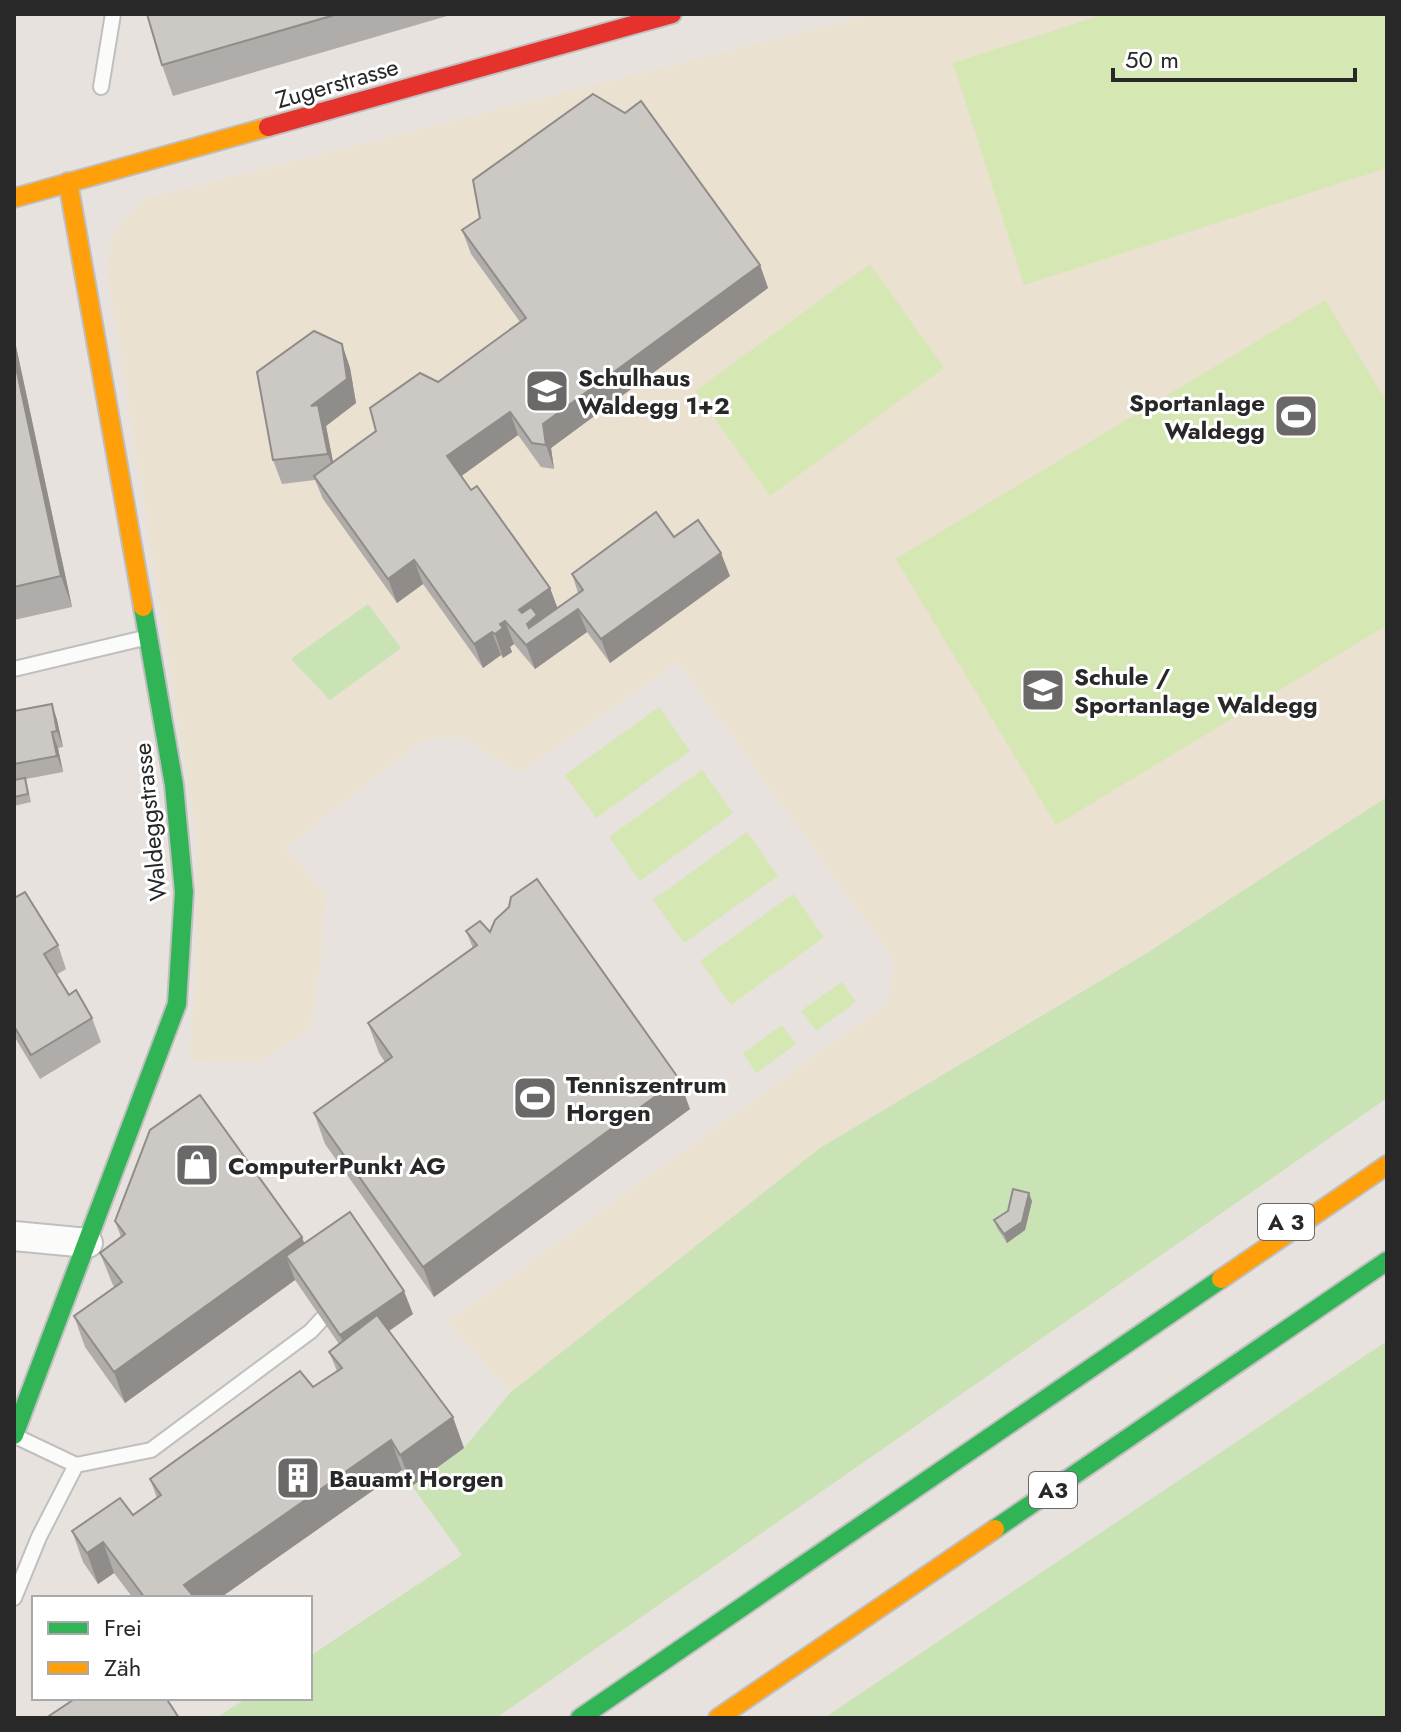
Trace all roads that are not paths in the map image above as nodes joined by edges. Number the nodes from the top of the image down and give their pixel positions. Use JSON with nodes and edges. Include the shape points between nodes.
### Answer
{"nodes":[{"id":1,"x":113,"y":14,"type":"edge"},
{"id":2,"x":672,"y":14,"type":"edge"},
{"id":3,"x":101,"y":87,"type":"dead end"},
{"id":4,"x":68,"y":182,"type":"junction"},
{"id":5,"x":14,"y":198,"type":"edge"},
{"id":6,"x":148,"y":637,"type":"junction"},
{"id":7,"x":14,"y":669,"type":"edge"},
{"id":8,"x":1363,"y":1159,"type":"dead end"},
{"id":9,"x":1387,"y":1165,"type":"edge"},
{"id":10,"x":14,"y":1236,"type":"edge"},
{"id":11,"x":88,"y":1243,"type":"junction"},
{"id":12,"x":1387,"y":1261,"type":"edge"},
{"id":13,"x":1185,"y":1303,"type":"junction"},
{"id":14,"x":322,"y":1319,"type":"edge"},
{"id":15,"x":14,"y":1435,"type":"edge"},
{"id":16,"x":76,"y":1465,"type":"junction"},
{"id":17,"x":14,"y":1598,"type":"edge"},
{"id":18,"x":580,"y":1718,"type":"edge"},
{"id":19,"x":718,"y":1718,"type":"edge"}],
"edges":[{"from":1,"to":3,"type":"lane"},
{"from":2,"to":4,"type":"main road","name":"Zugerstrasse"},
{"from":4,"to":5,"type":"main road","name":"Zugerstrasse"},
{"from":4,"to":6,"type":"main road","name":"Waldeggstrasse"},
{"from":6,"to":7,"type":"lane"},
{"from":6,"to":11,"type":"main road","name":"Waldeggstrasse","via":[[174,785],[184,892],[177,1004]]},
{"from":8,"to":13,"type":"main road","number":"A 3"},
{"from":9,"to":13,"type":"main road"},
{"from":10,"to":11,"type":"street"},
{"from":11,"to":15,"type":"main road","name":"Waldeggstrasse"},
{"from":12,"to":19,"type":"main road","number":"A3"},
{"from":13,"to":18,"type":"main road"},
{"from":14,"to":16,"type":"lane","via":[[151,1450]]},
{"from":15,"to":16,"type":"lane"},
{"from":16,"to":17,"type":"lane"}]}
